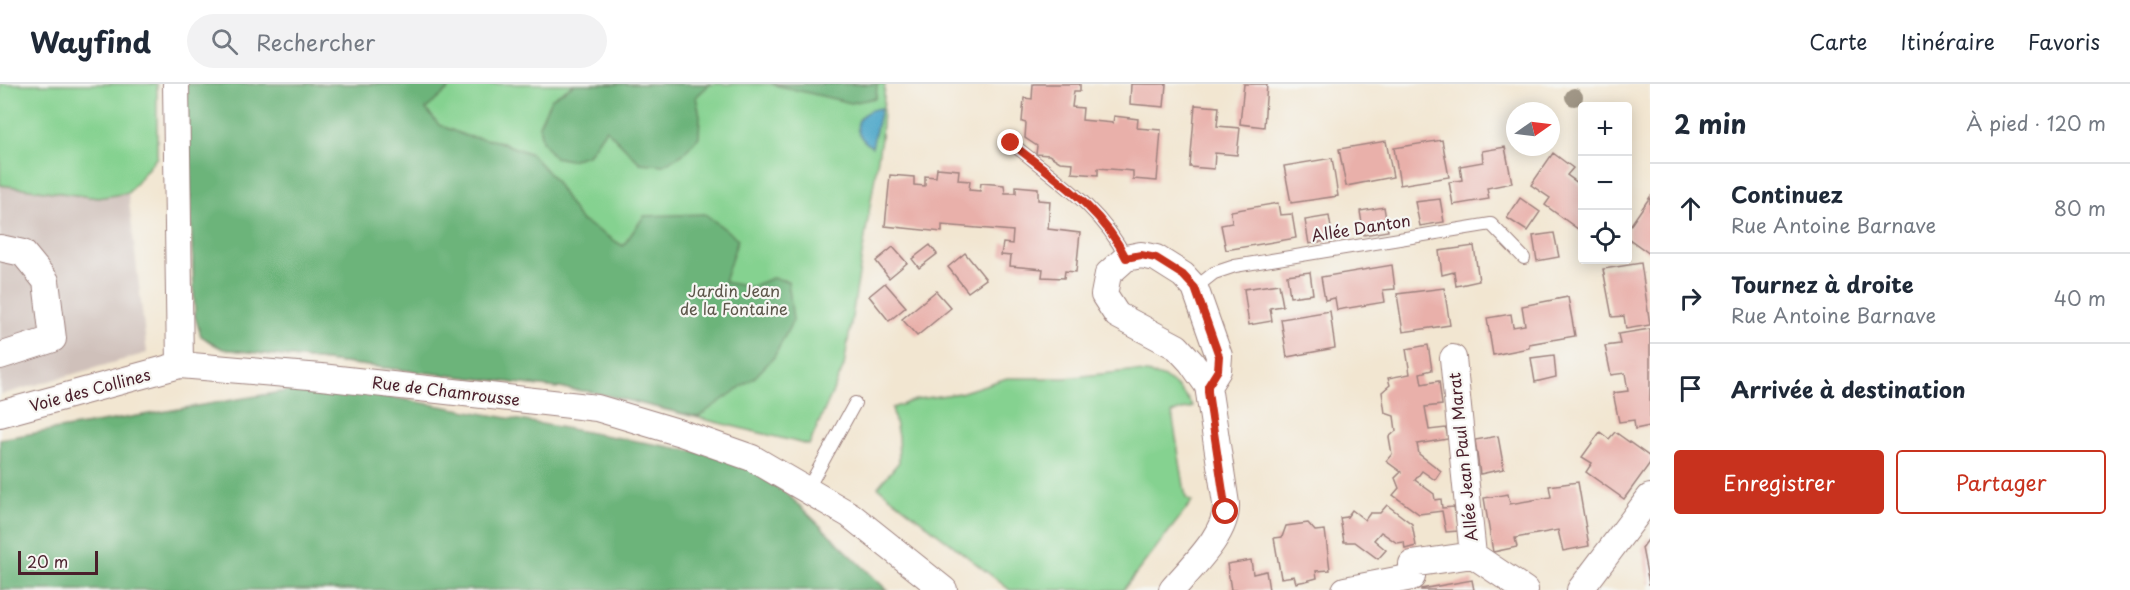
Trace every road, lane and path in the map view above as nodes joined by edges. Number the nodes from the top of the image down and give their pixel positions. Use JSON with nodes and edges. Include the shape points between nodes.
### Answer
{"nodes":[{"id":1,"x":176,"y":84,"type":"edge"},
{"id":2,"x":1011,"y":143,"type":"dead end"},
{"id":3,"x":0,"y":248,"type":"edge"},
{"id":4,"x":1126,"y":258,"type":"junction"},
{"id":5,"x":1524,"y":258,"type":"dead end"},
{"id":6,"x":1195,"y":288,"type":"junction"},
{"id":7,"x":0,"y":356,"type":"edge"},
{"id":8,"x":1453,"y":358,"type":"dead end"},
{"id":9,"x":180,"y":365,"type":"junction"},
{"id":10,"x":1208,"y":386,"type":"junction"},
{"id":11,"x":855,"y":403,"type":"dead end"},
{"id":12,"x":0,"y":414,"type":"edge"},
{"id":13,"x":807,"y":490,"type":"junction"},
{"id":14,"x":1650,"y":497,"type":"edge"},
{"id":15,"x":1473,"y":555,"type":"junction"},
{"id":16,"x":944,"y":590,"type":"edge"},
{"id":17,"x":1172,"y":590,"type":"edge"},
{"id":18,"x":1345,"y":590,"type":"edge"},
{"id":19,"x":1525,"y":590,"type":"edge"},
{"id":20,"x":1580,"y":590,"type":"edge"}],
"edges":[{"from":1,"to":9,"type":"street"},
{"from":2,"to":4,"type":"lane","via":[[1090,207]]},
{"from":3,"to":7,"type":"street","via":[[23,253],[46,281],[54,339]]},
{"from":4,"to":6,"type":"street","via":[[1156,258]]},
{"from":4,"to":10,"type":"street","via":[[1108,274],[1104,295],[1117,315],[1177,347]]},
{"from":5,"to":6,"type":"lane","name":"Allée Danton","via":[[1491,224],[1235,266],[1214,273]]},
{"from":6,"to":10,"type":"street","via":[[1219,356],[1218,370]]},
{"from":8,"to":15,"type":"street","name":"Allée Jean Paul Marat"},
{"from":9,"to":12,"type":"street","name":"Voie des Collines"},
{"from":9,"to":13,"type":"street","name":"Rue de Chamrousse","via":[[597,408],[752,458]]},
{"from":10,"to":17,"type":"street","via":[[1226,504],[1225,521]]},
{"from":11,"to":13,"type":"lane"},
{"from":13,"to":16,"type":"street","name":"Rue de Chamrousse","via":[[850,515]]},
{"from":14,"to":20,"type":"street"},
{"from":15,"to":18,"type":"street","name":"Allée Jean Paul Marat","via":[[1412,564],[1412,578]]},
{"from":15,"to":19,"type":"street"}]}
